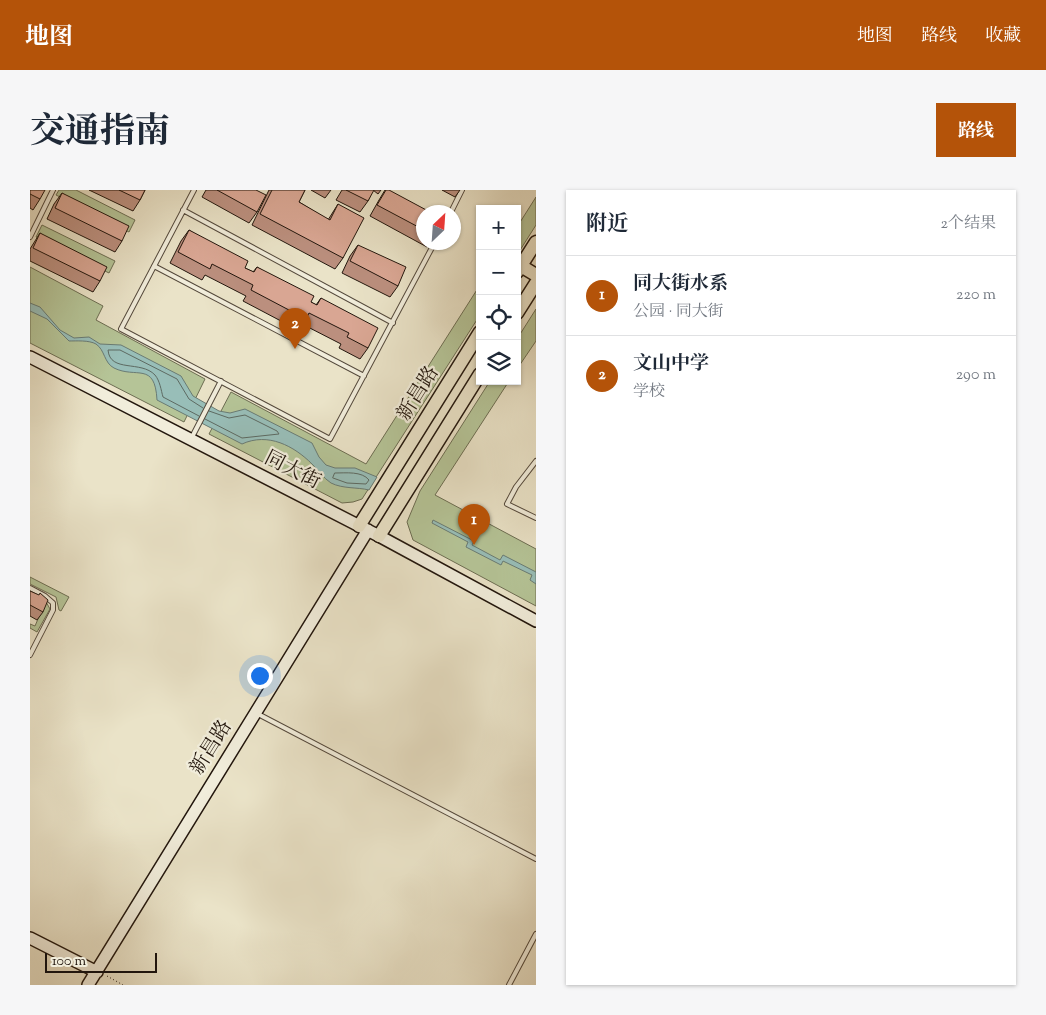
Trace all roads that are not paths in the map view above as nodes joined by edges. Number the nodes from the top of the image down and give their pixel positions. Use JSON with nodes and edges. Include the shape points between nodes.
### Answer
{"nodes":[{"id":1,"x":53,"y":190,"type":"edge"},
{"id":2,"x":194,"y":190,"type":"edge"},
{"id":3,"x":462,"y":190,"type":"edge"},
{"id":4,"x":454,"y":205,"type":"edge"},
{"id":5,"x":183,"y":210,"type":"junction"},
{"id":6,"x":30,"y":237,"type":"edge"},
{"id":7,"x":536,"y":242,"type":"edge"},
{"id":8,"x":431,"y":250,"type":"edge"},
{"id":9,"x":154,"y":266,"type":"junction"},
{"id":10,"x":521,"y":266,"type":"edge"},
{"id":11,"x":521,"y":270,"type":"edge"},
{"id":12,"x":536,"y":274,"type":"edge"},
{"id":13,"x":536,"y":283,"type":"edge"},
{"id":14,"x":521,"y":307,"type":"edge"},
{"id":15,"x":393,"y":323,"type":"junction"},
{"id":16,"x":476,"y":339,"type":"edge"},
{"id":17,"x":30,"y":357,"type":"edge"},
{"id":18,"x":364,"y":376,"type":"junction"},
{"id":19,"x":476,"y":380,"type":"edge"},
{"id":20,"x":221,"y":381,"type":"junction"},
{"id":21,"x":191,"y":440,"type":"junction"},
{"id":22,"x":536,"y":461,"type":"edge"},
{"id":23,"x":536,"y":518,"type":"edge"},
{"id":24,"x":369,"y":530,"type":"junction"},
{"id":25,"x":30,"y":588,"type":"edge"},
{"id":26,"x":536,"y":620,"type":"edge"},
{"id":27,"x":30,"y":655,"type":"edge"},
{"id":28,"x":256,"y":713,"type":"junction"},
{"id":29,"x":536,"y":859,"type":"edge"},
{"id":30,"x":536,"y":934,"type":"edge"},
{"id":31,"x":30,"y":938,"type":"edge"},
{"id":32,"x":97,"y":972,"type":"junction"},
{"id":33,"x":88,"y":985,"type":"edge"},
{"id":34,"x":509,"y":985,"type":"edge"}],
"edges":[{"from":1,"to":6,"type":"lane"},
{"from":2,"to":5,"type":"lane"},
{"from":3,"to":4,"type":"lane"},
{"from":5,"to":9,"type":"lane"},
{"from":5,"to":15,"type":"lane"},
{"from":7,"to":10,"type":"main road"},
{"from":8,"to":15,"type":"lane"},
{"from":9,"to":18,"type":"lane"},
{"from":9,"to":20,"type":"lane","via":[[121,329]]},
{"from":11,"to":12,"type":"main road"},
{"from":13,"to":14,"type":"main road"},
{"from":15,"to":18,"type":"lane"},
{"from":16,"to":24,"type":"main road","name":"新昌路"},
{"from":17,"to":21,"type":"street","name":"同大街"},
{"from":18,"to":20,"type":"lane","via":[[330,439]]},
{"from":19,"to":24,"type":"main road","name":"新昌路"},
{"from":20,"to":21,"type":"lane"},
{"from":21,"to":24,"type":"street","name":"同大街"},
{"from":22,"to":23,"type":"lane","via":[[507,504]]},
{"from":24,"to":26,"type":"street","name":"同大街"},
{"from":24,"to":28,"type":"street","name":"新昌路"},
{"from":25,"to":27,"type":"lane","via":[[53,603],[53,610]]},
{"from":28,"to":29,"type":"lane"},
{"from":28,"to":32,"type":"street","name":"新昌路"},
{"from":30,"to":34,"type":"lane"},
{"from":31,"to":32,"type":"street"},
{"from":32,"to":33,"type":"street","name":"新昌路"}]}
